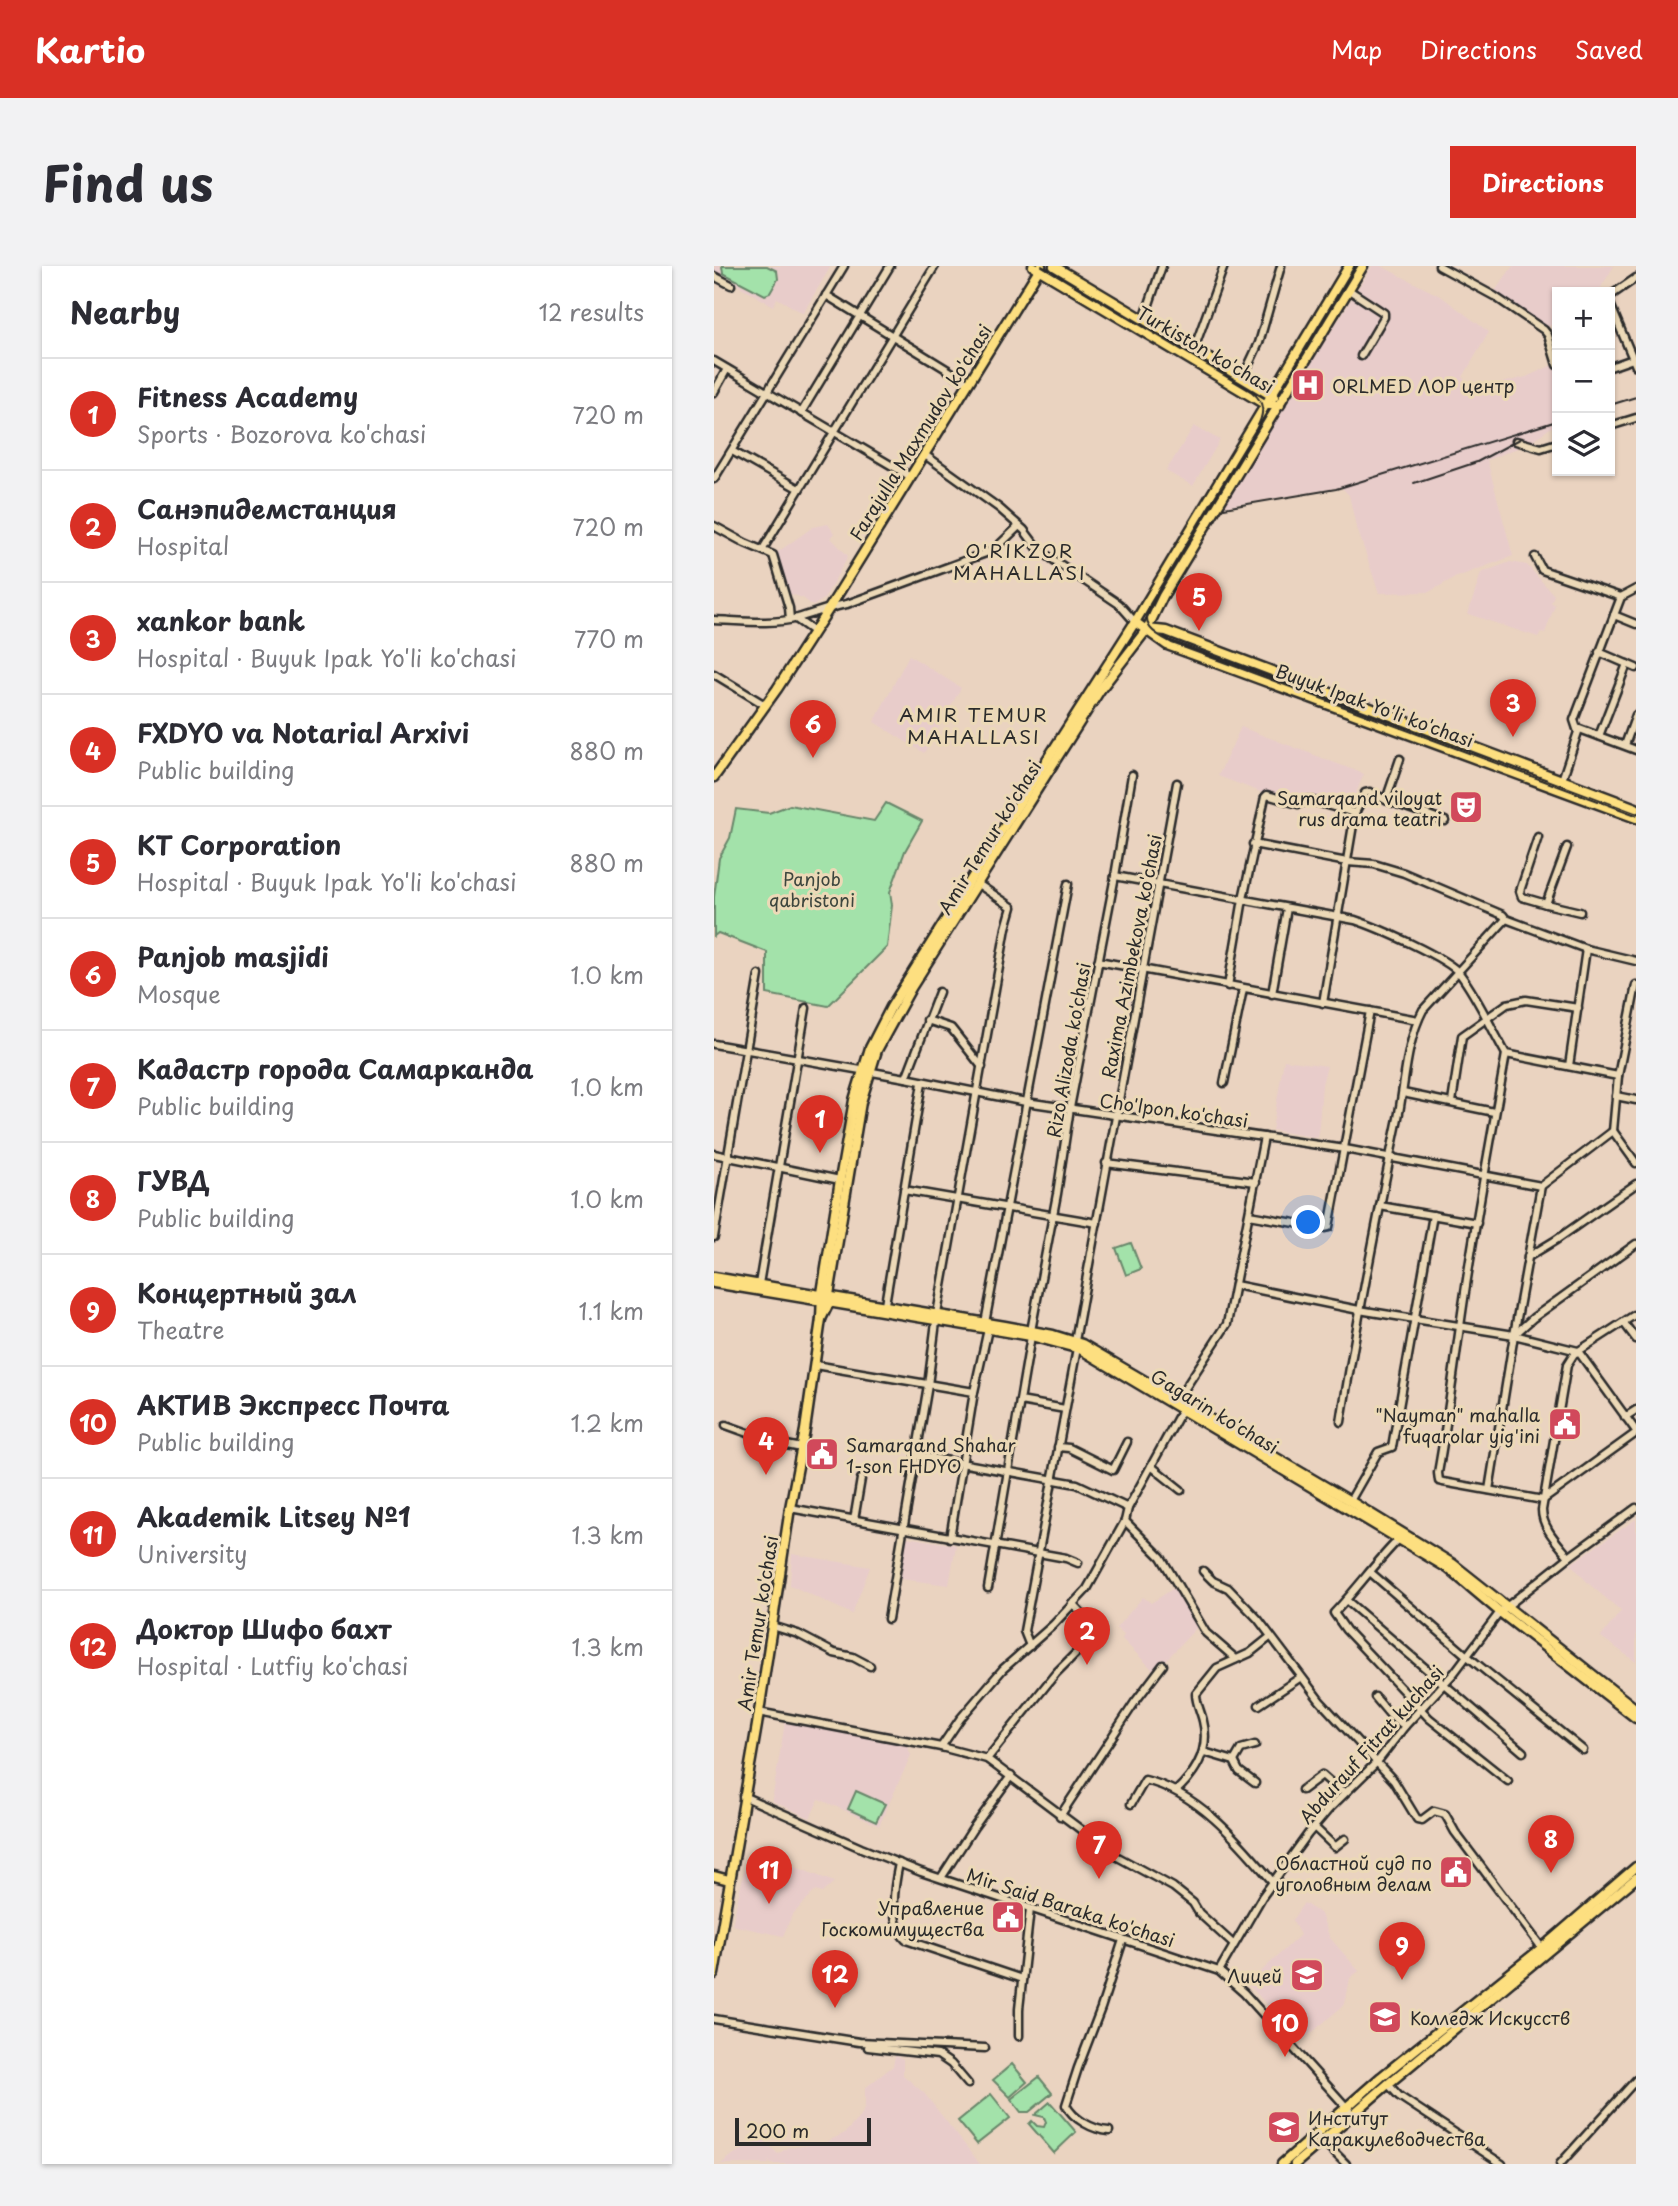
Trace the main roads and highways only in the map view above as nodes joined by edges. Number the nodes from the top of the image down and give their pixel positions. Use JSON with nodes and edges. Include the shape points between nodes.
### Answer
{"nodes":[{"id":1,"x":1054,"y":266,"type":"edge"},
{"id":2,"x":1349,"y":266,"type":"edge"},
{"id":3,"x":1363,"y":266,"type":"edge"},
{"id":4,"x":1037,"y":267,"type":"edge"},
{"id":5,"x":1272,"y":395,"type":"junction"},
{"id":6,"x":1266,"y":405,"type":"junction"},
{"id":7,"x":1280,"y":405,"type":"junction"},
{"id":8,"x":1135,"y":622,"type":"junction"},
{"id":9,"x":1147,"y":629,"type":"junction"},
{"id":10,"x":715,"y":773,"type":"edge"},
{"id":11,"x":1636,"y":807,"type":"edge"},
{"id":12,"x":1636,"y":818,"type":"edge"},
{"id":13,"x":945,"y":929,"type":"junction"},
{"id":14,"x":866,"y":1071,"type":"junction"},
{"id":15,"x":714,"y":1276,"type":"edge"},
{"id":16,"x":714,"y":1283,"type":"edge"},
{"id":17,"x":825,"y":1297,"type":"junction"},
{"id":18,"x":937,"y":1317,"type":"junction"},
{"id":19,"x":1180,"y":1404,"type":"junction"},
{"id":20,"x":1622,"y":1702,"type":"junction"},
{"id":21,"x":1636,"y":1703,"type":"edge"},
{"id":22,"x":1636,"y":1709,"type":"edge"},
{"id":23,"x":1636,"y":1718,"type":"edge"},
{"id":24,"x":1636,"y":1725,"type":"edge"},
{"id":25,"x":1636,"y":1867,"type":"edge"},
{"id":26,"x":714,"y":1877,"type":"edge"},
{"id":27,"x":1636,"y":1878,"type":"edge"},
{"id":28,"x":729,"y":1880,"type":"junction"},
{"id":29,"x":714,"y":1974,"type":"edge"},
{"id":30,"x":1349,"y":2111,"type":"junction"},
{"id":31,"x":1282,"y":2164,"type":"edge"},
{"id":32,"x":1295,"y":2164,"type":"edge"}],
"edges":[{"from":1,"to":5,"type":"main road","name":"Turkiston ko'chasi"},
{"from":2,"to":5,"type":"main road","name":"Amir Temur ko'chasi"},
{"from":3,"to":7,"type":"main road","name":"Amir Temur ko'chasi"},
{"from":4,"to":6,"type":"main road","name":"Turkiston ko'chasi"},
{"from":4,"to":10,"type":"main road","name":"Farajulla Maxmudov ko'chasi","via":[[830,607]]},
{"from":5,"to":6,"type":"main road","name":"Amir Temur ko'chasi"},
{"from":5,"to":7,"type":"main road","name":"Turkiston ko'chasi"},
{"from":6,"to":7,"type":"main road","name":"Turkiston ko'chasi"},
{"from":6,"to":8,"type":"main road","name":"Amir Temur ko'chasi"},
{"from":7,"to":9,"type":"main road","name":"Amir Temur ko'chasi"},
{"from":8,"to":9,"type":"main road","name":"Buyuk Ipak Yo'li ko'chasi"},
{"from":8,"to":13,"type":"main road","name":"Amir Temur ko'chasi"},
{"from":9,"to":11,"type":"main road","name":"Buyuk Ipak Yo'li ko'chasi","via":[[1166,631]]},
{"from":9,"to":12,"type":"main road","name":"Buyuk Ipak Yo'li ko'chasi","via":[[1167,645]]},
{"from":9,"to":13,"type":"main road","name":"Amir Temur ko'chasi","via":[[1100,690]]},
{"from":13,"to":14,"type":"main road","name":"Amir Temur ko'chasi","via":[[891,1007],[870,1048]]},
{"from":14,"to":17,"type":"main road","name":"Amir Temur ko'chasi"},
{"from":14,"to":17,"type":"main road","name":"Amir Temur ko'chasi","via":[[840,1180]]},
{"from":15,"to":17,"type":"main road","name":"Gagarin ko'chasi"},
{"from":16,"to":17,"type":"main road","name":"Gagarin ko'chasi"},
{"from":17,"to":18,"type":"main road","name":"Gagarin ko'chasi"},
{"from":17,"to":18,"type":"main road","name":"Gagarin ko'chasi","via":[[886,1304]]},
{"from":17,"to":28,"type":"main road","name":"Amir Temur ko'chasi"},
{"from":18,"to":19,"type":"main road","name":"Gagarin ko'chasi","via":[[1076,1345]]},
{"from":19,"to":20,"type":"main road","name":"Gagarin ko'chasi","via":[[1449,1569]]},
{"from":19,"to":20,"type":"main road","name":"Gagarin ko'chasi","via":[[1453,1564]]},
{"from":20,"to":21,"type":"main road"},
{"from":20,"to":22,"type":"main road","name":"Gagarin ko'chasi"},
{"from":20,"to":23,"type":"main road","name":"Gagarin ko'chasi"},
{"from":20,"to":24,"type":"main road","via":[[1626,1716]]},
{"from":25,"to":30,"type":"main road","via":[[1419,2046]]},
{"from":26,"to":28,"type":"main road"},
{"from":27,"to":30,"type":"main road","via":[[1388,2084]]},
{"from":28,"to":29,"type":"main road","name":"Amir Temur ko'chasi"},
{"from":30,"to":31,"type":"main road"},
{"from":30,"to":32,"type":"main road"}]}
